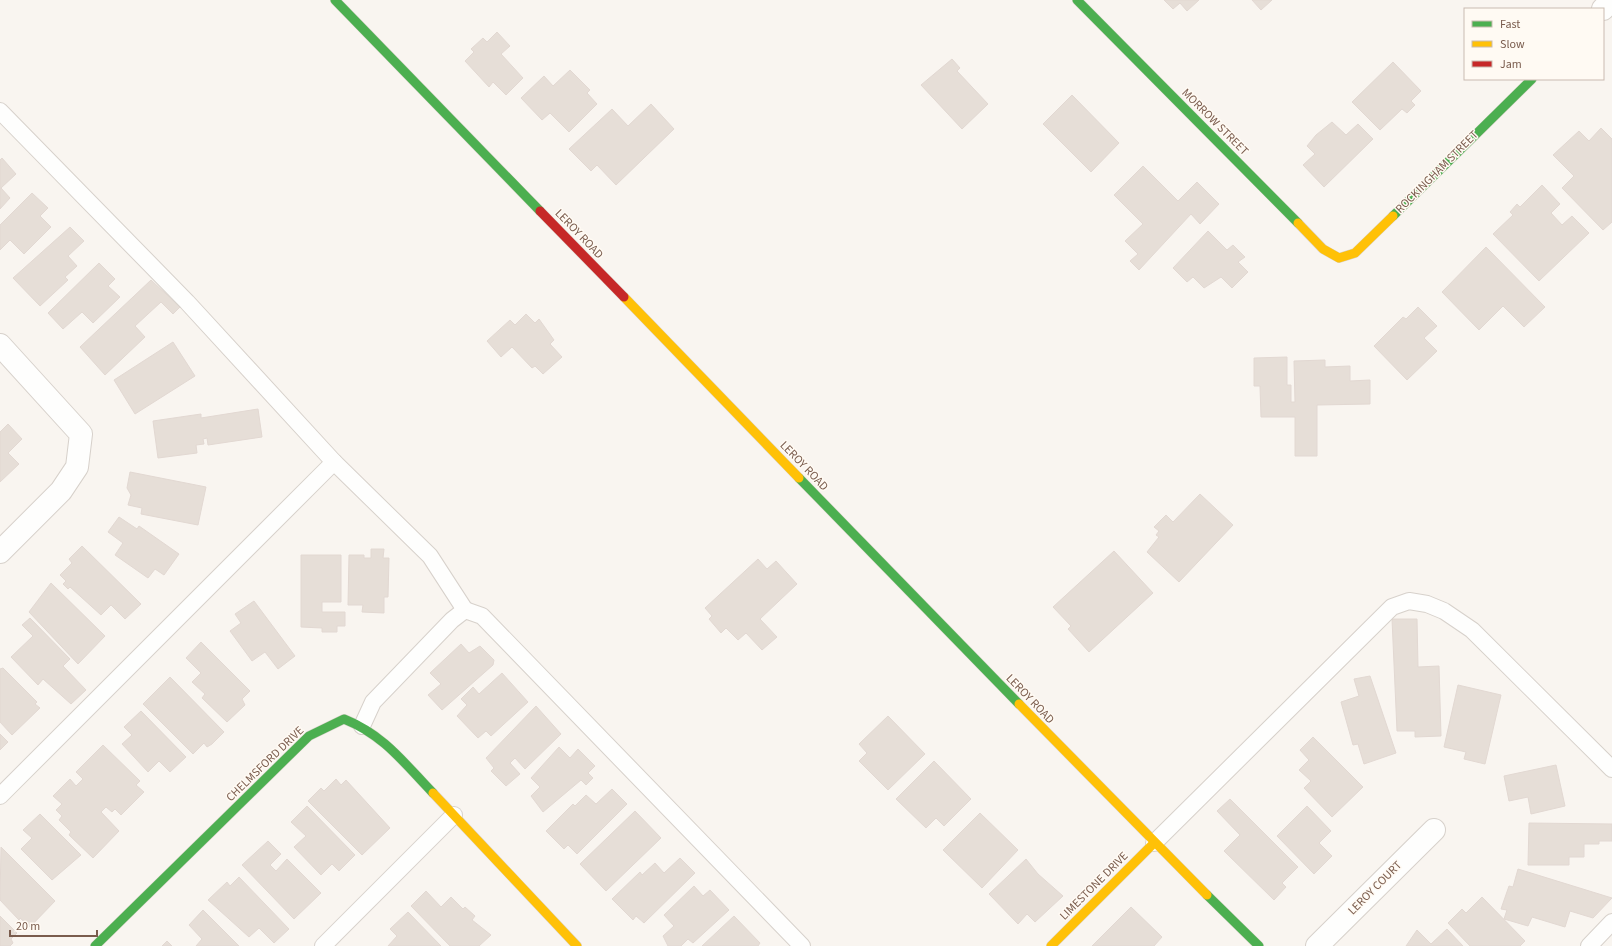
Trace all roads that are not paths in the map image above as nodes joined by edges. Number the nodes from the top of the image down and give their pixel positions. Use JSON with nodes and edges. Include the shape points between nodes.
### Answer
{"nodes":[{"id":1,"x":335,"y":0,"type":"edge"},
{"id":2,"x":1077,"y":0,"type":"edge"},
{"id":3,"x":1612,"y":0,"type":"edge"},
{"id":4,"x":1604,"y":8,"type":"edge"},
{"id":5,"x":1531,"y":80,"type":"edge"},
{"id":6,"x":0,"y":111,"type":"edge"},
{"id":7,"x":1339,"y":258,"type":"joint"},
{"id":8,"x":0,"y":345,"type":"edge"},
{"id":9,"x":334,"y":462,"type":"junction"},
{"id":10,"x":0,"y":552,"type":"edge"},
{"id":11,"x":465,"y":610,"type":"junction"},
{"id":12,"x":362,"y":726,"type":"junction"},
{"id":13,"x":1612,"y":769,"type":"edge"},
{"id":14,"x":0,"y":796,"type":"edge"},
{"id":15,"x":454,"y":815,"type":"junction"},
{"id":16,"x":1434,"y":830,"type":"dead end"},
{"id":17,"x":1154,"y":843,"type":"junction"},
{"id":18,"x":1612,"y":922,"type":"edge"},
{"id":19,"x":570,"y":944,"type":"edge"},
{"id":20,"x":95,"y":946,"type":"edge"},
{"id":21,"x":323,"y":946,"type":"edge"},
{"id":22,"x":802,"y":946,"type":"edge"},
{"id":23,"x":1051,"y":946,"type":"edge"},
{"id":24,"x":1259,"y":946,"type":"edge"},
{"id":25,"x":1317,"y":946,"type":"edge"},
{"id":26,"x":1589,"y":946,"type":"edge"}],
"edges":[{"from":1,"to":17,"type":"street","name":"LEROY ROAD"},
{"from":2,"to":7,"type":"street","name":"MORROW STREET","via":[[1323,249]]},
{"from":3,"to":4,"type":"street"},
{"from":5,"to":7,"type":"street","name":"ROCKINGHAM STREET","via":[[1355,253]]},
{"from":6,"to":9,"type":"lane","via":[[187,302]]},
{"from":8,"to":10,"type":"street","via":[[81,434],[77,466],[60,491]]},
{"from":9,"to":11,"type":"lane","via":[[430,556]]},
{"from":9,"to":14,"type":"lane"},
{"from":11,"to":12,"type":"lane","via":[[452,620],[373,702]]},
{"from":11,"to":22,"type":"lane","via":[[482,616]]},
{"from":12,"to":15,"type":"street","name":"CHELMSFORD DRIVE","via":[[384,741]]},
{"from":12,"to":20,"type":"street","name":"CHELMSFORD DRIVE","via":[[344,719],[309,736]]},
{"from":13,"to":17,"type":"lane","via":[[1472,630],[1444,611],[1427,604],[1409,601],[1392,607]]},
{"from":15,"to":19,"type":"street","name":"CHELMSFORD DRIVE"},
{"from":15,"to":21,"type":"lane"},
{"from":16,"to":25,"type":"street","name":"LEROY COURT"},
{"from":17,"to":23,"type":"street","name":"LIMESTONE DRIVE"},
{"from":17,"to":24,"type":"street","name":"LEROY ROAD"},
{"from":18,"to":26,"type":"lane"}]}
